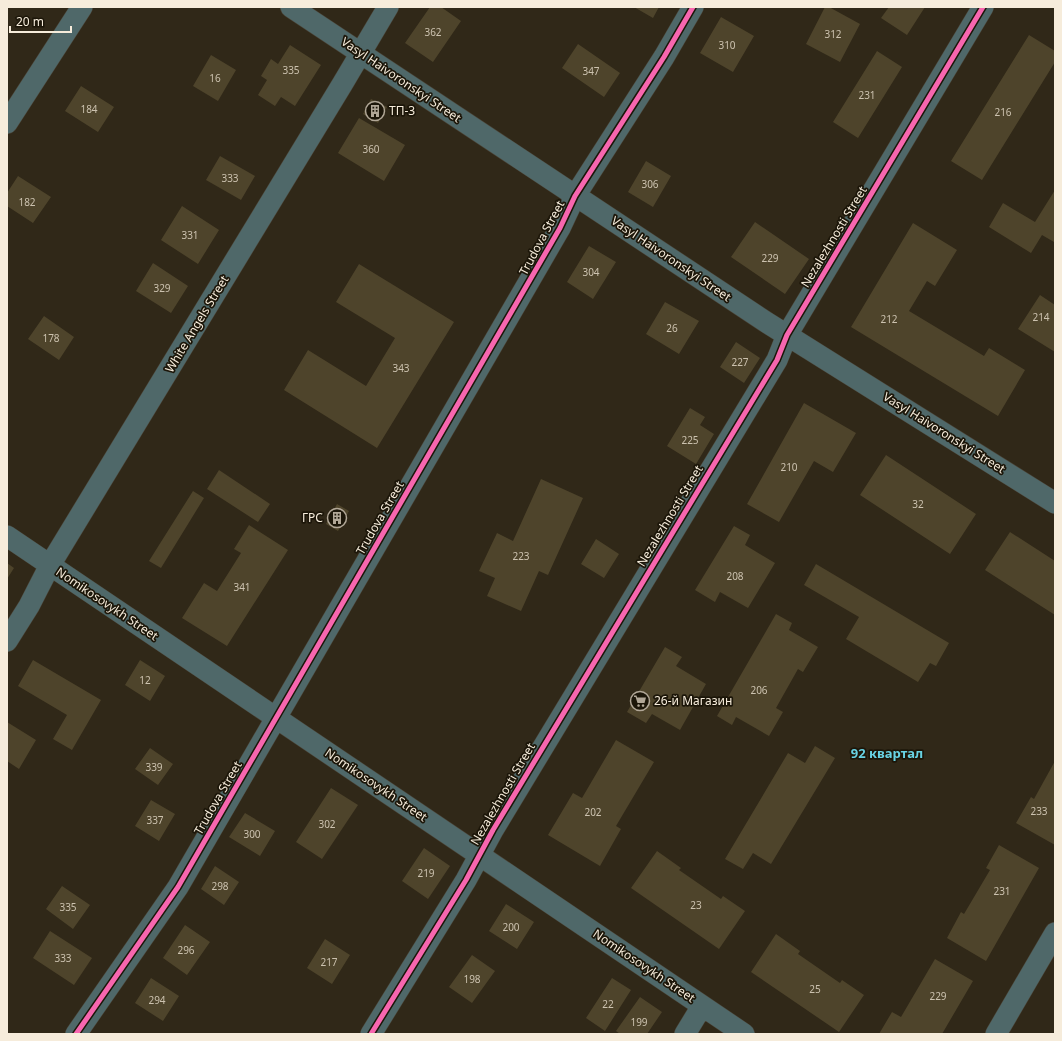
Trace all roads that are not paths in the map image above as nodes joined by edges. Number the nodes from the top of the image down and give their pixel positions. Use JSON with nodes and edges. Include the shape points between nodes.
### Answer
{"nodes":[{"id":1,"x":82,"y":7,"type":"edge"},
{"id":2,"x":291,"y":7,"type":"edge"},
{"id":3,"x":388,"y":7,"type":"edge"},
{"id":4,"x":693,"y":7,"type":"edge"},
{"id":5,"x":983,"y":7,"type":"edge"},
{"id":6,"x":360,"y":53,"type":"junction"},
{"id":7,"x":7,"y":123,"type":"edge"},
{"id":8,"x":575,"y":196,"type":"junction"},
{"id":9,"x":787,"y":335,"type":"junction"},
{"id":10,"x":1055,"y":503,"type":"edge"},
{"id":11,"x":7,"y":536,"type":"edge"},
{"id":12,"x":50,"y":565,"type":"junction"},
{"id":13,"x":7,"y":641,"type":"edge"},
{"id":14,"x":276,"y":718,"type":"junction"},
{"id":15,"x":480,"y":855,"type":"junction"},
{"id":16,"x":1055,"y":932,"type":"edge"},
{"id":17,"x":702,"y":1006,"type":"junction"},
{"id":18,"x":76,"y":1034,"type":"edge"},
{"id":19,"x":371,"y":1034,"type":"edge"},
{"id":20,"x":685,"y":1034,"type":"edge"},
{"id":21,"x":744,"y":1034,"type":"edge"},
{"id":22,"x":996,"y":1034,"type":"edge"}],
"edges":[{"from":1,"to":7,"type":"street"},
{"from":2,"to":6,"type":"street","name":"Vasyl Haivoronskyi Street"},
{"from":3,"to":6,"type":"street","name":"White Angels Street"},
{"from":4,"to":8,"type":"street","name":"Trudova Street"},
{"from":5,"to":9,"type":"street","name":"Nezalezhnosti Street"},
{"from":6,"to":8,"type":"street","name":"Vasyl Haivoronskyi Street"},
{"from":6,"to":12,"type":"street","name":"White Angels Street"},
{"from":8,"to":9,"type":"street","name":"Vasyl Haivoronskyi Street"},
{"from":8,"to":14,"type":"street","name":"Trudova Street","via":[[560,228]]},
{"from":9,"to":10,"type":"street","name":"Vasyl Haivoronskyi Street"},
{"from":9,"to":15,"type":"street","name":"Nezalezhnosti Street","via":[[777,360]]},
{"from":11,"to":12,"type":"street","name":"Nomikosovykh Street"},
{"from":12,"to":13,"type":"street","name":"White Angels Street"},
{"from":12,"to":14,"type":"street","name":"Nomikosovykh Street"},
{"from":14,"to":15,"type":"street","name":"Nomikosovykh Street"},
{"from":14,"to":18,"type":"street","name":"Trudova Street","via":[[178,887]]},
{"from":15,"to":17,"type":"street","name":"Nomikosovykh Street"},
{"from":15,"to":19,"type":"street","name":"Nezalezhnosti Street"},
{"from":16,"to":22,"type":"street"},
{"from":17,"to":20,"type":"street"},
{"from":17,"to":21,"type":"street","name":"Nomikosovykh Street"}]}
